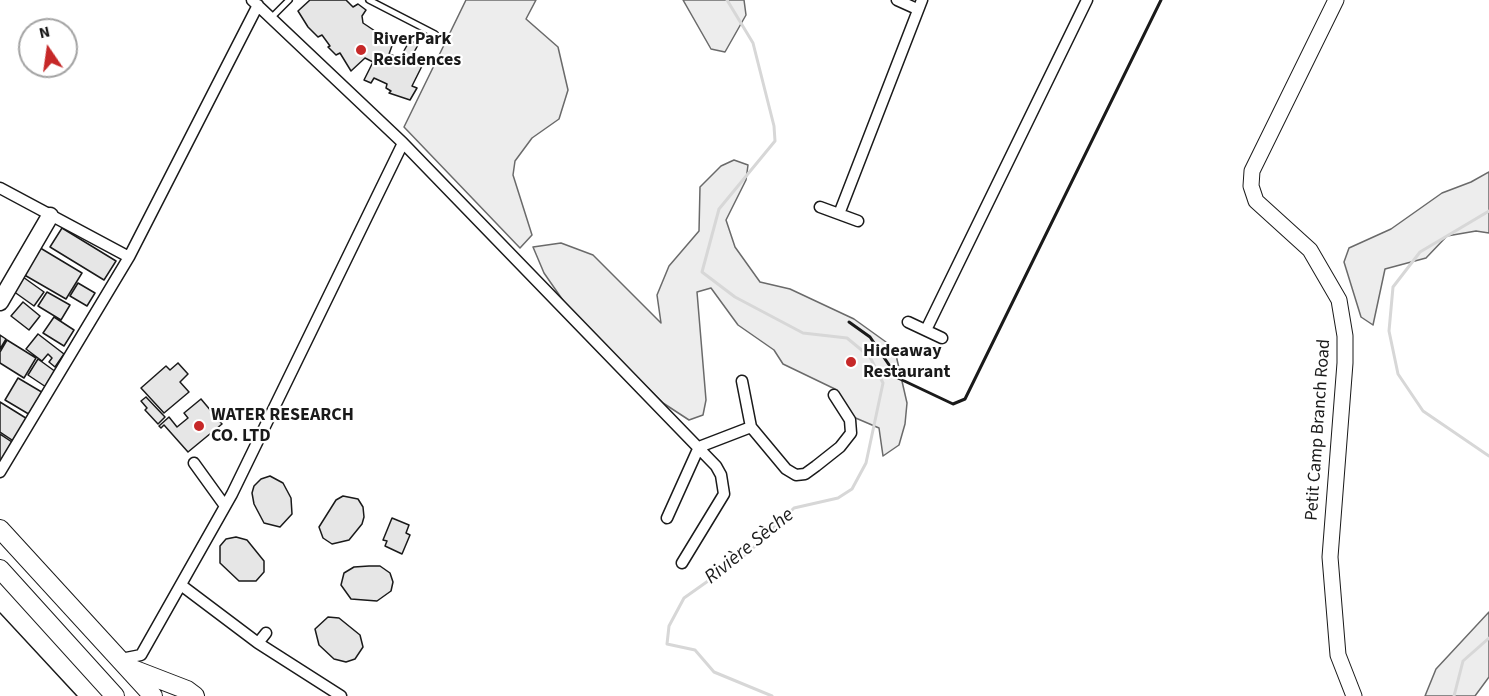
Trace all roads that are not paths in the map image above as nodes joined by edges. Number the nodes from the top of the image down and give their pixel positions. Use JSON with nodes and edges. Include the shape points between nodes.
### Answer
{"nodes":[{"id":1,"x":289,"y":0,"type":"edge"},
{"id":2,"x":369,"y":0,"type":"edge"},
{"id":3,"x":897,"y":0,"type":"edge"},
{"id":4,"x":1087,"y":0,"type":"edge"},
{"id":5,"x":1336,"y":0,"type":"edge"},
{"id":6,"x":257,"y":2,"type":"edge"},
{"id":7,"x":920,"y":5,"type":"edge"},
{"id":8,"x":271,"y":18,"type":"junction"},
{"id":9,"x":435,"y":34,"type":"dead end"},
{"id":10,"x":403,"y":143,"type":"junction"},
{"id":11,"x":0,"y":188,"type":"edge"},
{"id":12,"x":820,"y":207,"type":"dead end"},
{"id":13,"x":839,"y":214,"type":"junction"},
{"id":14,"x":50,"y":216,"type":"junction"},
{"id":15,"x":858,"y":221,"type":"dead end"},
{"id":16,"x":129,"y":257,"type":"junction"},
{"id":17,"x":0,"y":302,"type":"edge"},
{"id":18,"x":908,"y":322,"type":"dead end"},
{"id":19,"x":926,"y":330,"type":"junction"},
{"id":20,"x":942,"y":338,"type":"dead end"},
{"id":21,"x":742,"y":381,"type":"dead end"},
{"id":22,"x":834,"y":395,"type":"dead end"},
{"id":23,"x":751,"y":427,"type":"junction"},
{"id":24,"x":699,"y":447,"type":"junction"},
{"id":25,"x":194,"y":463,"type":"dead end"},
{"id":26,"x":0,"y":472,"type":"edge"},
{"id":27,"x":225,"y":506,"type":"junction"},
{"id":28,"x":667,"y":518,"type":"dead end"},
{"id":29,"x":0,"y":529,"type":"edge"},
{"id":30,"x":682,"y":563,"type":"dead end"},
{"id":31,"x":0,"y":570,"type":"edge"},
{"id":32,"x":181,"y":585,"type":"junction"},
{"id":33,"x":266,"y":633,"type":"dead end"},
{"id":34,"x":258,"y":643,"type":"junction"},
{"id":35,"x":124,"y":663,"type":"junction"},
{"id":36,"x":112,"y":693,"type":"edge"},
{"id":37,"x":153,"y":696,"type":"edge"},
{"id":38,"x":195,"y":696,"type":"edge"},
{"id":39,"x":341,"y":696,"type":"edge"},
{"id":40,"x":1354,"y":696,"type":"edge"}],
"edges":[{"from":1,"to":8,"type":"lane"},
{"from":2,"to":9,"type":"lane"},
{"from":3,"to":7,"type":"street"},
{"from":4,"to":19,"type":"street"},
{"from":5,"to":40,"type":"street","name":"Petit Camp Branch Road","via":[[1252,171],[1251,186],[1256,201],[1310,250],[1339,300],[1345,363],[1330,557],[1338,655]]},
{"from":6,"to":8,"type":"street"},
{"from":6,"to":16,"type":"street"},
{"from":7,"to":13,"type":"street"},
{"from":8,"to":10,"type":"street"},
{"from":10,"to":24,"type":"street"},
{"from":10,"to":27,"type":"street"},
{"from":11,"to":14,"type":"street"},
{"from":12,"to":13,"type":"street"},
{"from":13,"to":15,"type":"street"},
{"from":14,"to":16,"type":"street"},
{"from":14,"to":17,"type":"main road"},
{"from":16,"to":26,"type":"street"},
{"from":18,"to":19,"type":"street"},
{"from":19,"to":20,"type":"street"},
{"from":21,"to":23,"type":"street"},
{"from":22,"to":23,"type":"street","via":[[850,420],[851,433],[840,447],[805,474],[786,470]]},
{"from":23,"to":24,"type":"street"},
{"from":24,"to":28,"type":"street"},
{"from":24,"to":30,"type":"street","via":[[721,476],[724,494]]},
{"from":25,"to":27,"type":"street"},
{"from":27,"to":32,"type":"street"},
{"from":29,"to":35,"type":"highway"},
{"from":31,"to":36,"type":"highway"},
{"from":32,"to":34,"type":"street"},
{"from":32,"to":35,"type":"street","via":[[141,655]]},
{"from":33,"to":34,"type":"street"},
{"from":34,"to":39,"type":"street"},
{"from":35,"to":37,"type":"highway"},
{"from":35,"to":38,"type":"highway"}]}
